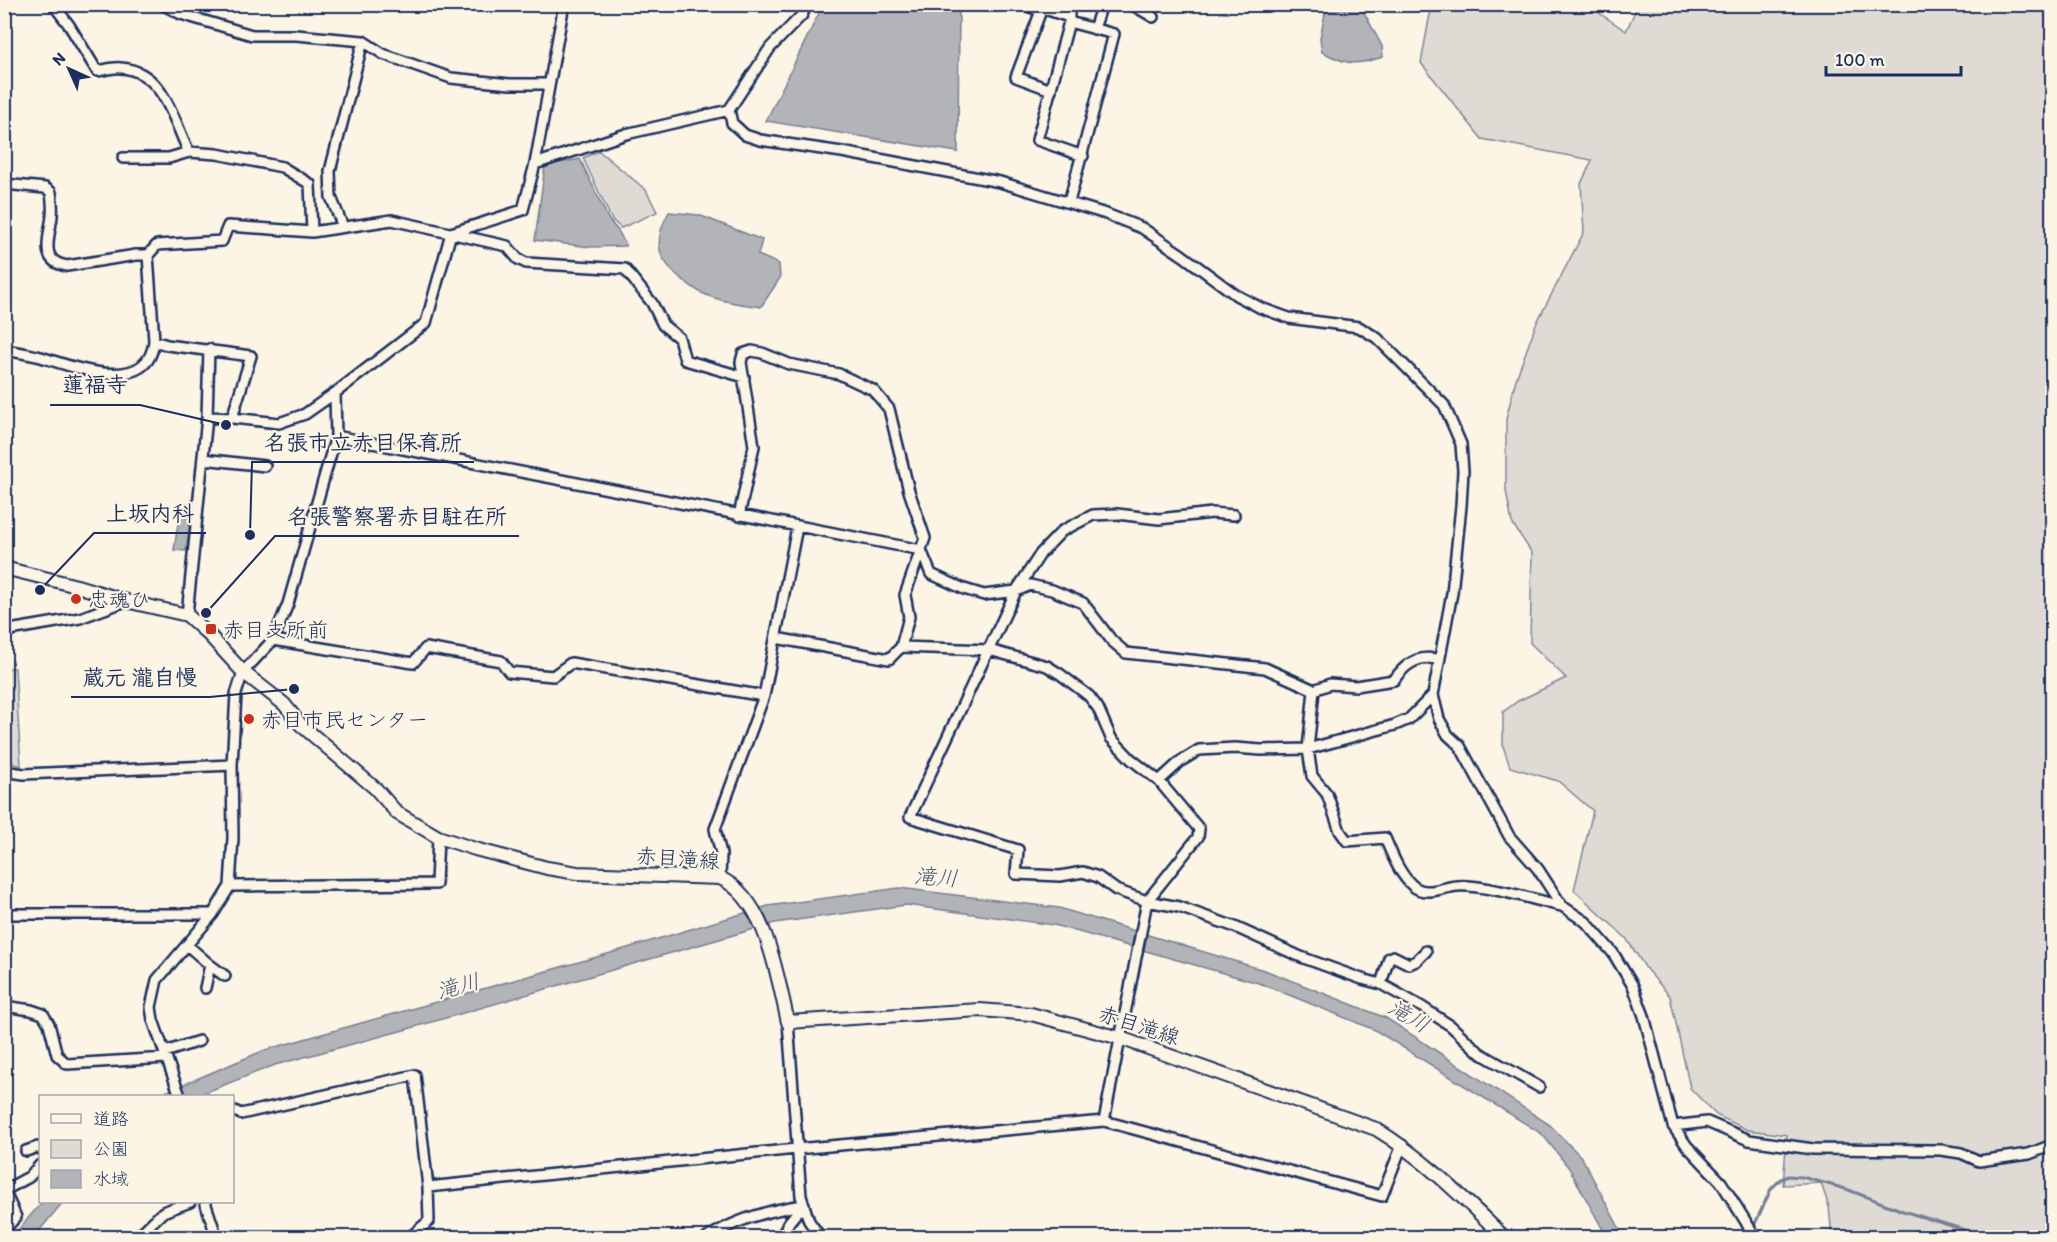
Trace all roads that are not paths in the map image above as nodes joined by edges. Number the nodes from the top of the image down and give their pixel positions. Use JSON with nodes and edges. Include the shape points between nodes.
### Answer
{"nodes":[{"id":1,"x":53,"y":4,"type":"edge"},
{"id":2,"x":162,"y":4,"type":"edge"},
{"id":3,"x":564,"y":4,"type":"edge"},
{"id":4,"x":807,"y":4,"type":"edge"},
{"id":5,"x":1021,"y":4,"type":"edge"},
{"id":6,"x":1069,"y":4,"type":"edge"},
{"id":7,"x":1102,"y":4,"type":"edge"},
{"id":8,"x":1131,"y":4,"type":"edge"},
{"id":9,"x":1044,"y":8,"type":"edge"},
{"id":10,"x":1154,"y":17,"type":"dead end"},
{"id":11,"x":1069,"y":19,"type":"junction"},
{"id":12,"x":1094,"y":29,"type":"junction"},
{"id":13,"x":363,"y":41,"type":"junction"},
{"id":14,"x":548,"y":84,"type":"junction"},
{"id":15,"x":1051,"y":90,"type":"junction"},
{"id":16,"x":729,"y":110,"type":"junction"},
{"id":17,"x":189,"y":152,"type":"junction"},
{"id":18,"x":1083,"y":156,"type":"junction"},
{"id":19,"x":123,"y":158,"type":"dead end"},
{"id":20,"x":535,"y":164,"type":"junction"},
{"id":21,"x":4,"y":184,"type":"edge"},
{"id":22,"x":1069,"y":202,"type":"junction"},
{"id":23,"x":343,"y":227,"type":"junction"},
{"id":24,"x":312,"y":232,"type":"junction"},
{"id":25,"x":451,"y":233,"type":"junction"},
{"id":26,"x":148,"y":255,"type":"junction"},
{"id":27,"x":154,"y":341,"type":"junction"},
{"id":28,"x":4,"y":350,"type":"edge"},
{"id":29,"x":209,"y":350,"type":"junction"},
{"id":30,"x":744,"y":377,"type":"junction"},
{"id":31,"x":335,"y":393,"type":"junction"},
{"id":32,"x":207,"y":417,"type":"junction"},
{"id":33,"x":232,"y":418,"type":"junction"},
{"id":34,"x":336,"y":436,"type":"junction"},
{"id":35,"x":203,"y":459,"type":"junction"},
{"id":36,"x":265,"y":466,"type":"dead end"},
{"id":37,"x":739,"y":516,"type":"junction"},
{"id":38,"x":1234,"y":516,"type":"dead end"},
{"id":39,"x":797,"y":527,"type":"junction"},
{"id":40,"x":921,"y":550,"type":"junction"},
{"id":41,"x":4,"y":568,"type":"edge"},
{"id":42,"x":1016,"y":591,"type":"junction"},
{"id":43,"x":126,"y":601,"type":"junction"},
{"id":44,"x":187,"y":615,"type":"junction"},
{"id":45,"x":4,"y":631,"type":"edge"},
{"id":46,"x":776,"y":638,"type":"junction"},
{"id":47,"x":273,"y":640,"type":"junction"},
{"id":48,"x":901,"y":647,"type":"junction"},
{"id":49,"x":989,"y":650,"type":"junction"},
{"id":50,"x":1439,"y":660,"type":"junction"},
{"id":51,"x":243,"y":672,"type":"junction"},
{"id":52,"x":1314,"y":690,"type":"junction"},
{"id":53,"x":1433,"y":695,"type":"junction"},
{"id":54,"x":764,"y":696,"type":"junction"},
{"id":55,"x":1308,"y":749,"type":"junction"},
{"id":56,"x":232,"y":765,"type":"junction"},
{"id":57,"x":4,"y":771,"type":"edge"},
{"id":58,"x":1159,"y":781,"type":"junction"},
{"id":59,"x":438,"y":837,"type":"junction"},
{"id":60,"x":720,"y":878,"type":"junction"},
{"id":61,"x":230,"y":886,"type":"junction"},
{"id":62,"x":1147,"y":901,"type":"junction"},
{"id":63,"x":1562,"y":906,"type":"junction"},
{"id":64,"x":4,"y":914,"type":"edge"},
{"id":65,"x":213,"y":914,"type":"junction"},
{"id":66,"x":187,"y":945,"type":"junction"},
{"id":67,"x":1426,"y":951,"type":"dead end"},
{"id":68,"x":210,"y":965,"type":"junction"},
{"id":69,"x":225,"y":976,"type":"dead end"},
{"id":70,"x":1381,"y":984,"type":"junction"},
{"id":71,"x":205,"y":988,"type":"dead end"},
{"id":72,"x":4,"y":1006,"type":"edge"},
{"id":73,"x":788,"y":1022,"type":"junction"},
{"id":74,"x":1120,"y":1038,"type":"junction"},
{"id":75,"x":200,"y":1041,"type":"dead end"},
{"id":76,"x":166,"y":1055,"type":"junction"},
{"id":77,"x":1539,"y":1087,"type":"dead end"},
{"id":78,"x":180,"y":1095,"type":"edge"},
{"id":79,"x":234,"y":1111,"type":"edge"},
{"id":80,"x":1104,"y":1121,"type":"junction"},
{"id":81,"x":1673,"y":1126,"type":"junction"},
{"id":82,"x":1402,"y":1145,"type":"junction"},
{"id":83,"x":2052,"y":1145,"type":"edge"},
{"id":84,"x":39,"y":1148,"type":"edge"},
{"id":85,"x":796,"y":1149,"type":"junction"},
{"id":86,"x":26,"y":1151,"type":"dead end"},
{"id":87,"x":39,"y":1166,"type":"edge"},
{"id":88,"x":428,"y":1187,"type":"junction"},
{"id":89,"x":5,"y":1190,"type":"edge"},
{"id":90,"x":187,"y":1203,"type":"edge"},
{"id":91,"x":205,"y":1203,"type":"edge"},
{"id":92,"x":803,"y":1204,"type":"junction"},
{"id":93,"x":4,"y":1230,"type":"edge"},
{"id":94,"x":136,"y":1238,"type":"edge"},
{"id":95,"x":217,"y":1238,"type":"edge"},
{"id":96,"x":409,"y":1238,"type":"edge"},
{"id":97,"x":707,"y":1238,"type":"edge"},
{"id":98,"x":782,"y":1238,"type":"edge"},
{"id":99,"x":821,"y":1238,"type":"edge"},
{"id":100,"x":1505,"y":1238,"type":"edge"},
{"id":101,"x":1756,"y":1238,"type":"edge"},
{"id":102,"x":1886,"y":1238,"type":"edge"},
{"id":103,"x":1928,"y":1238,"type":"edge"}],
"edges":[{"from":1,"to":17,"type":"street","via":[[97,71],[119,67],[137,70],[164,95]]},
{"from":2,"to":13,"type":"street","via":[[181,14],[252,35]]},
{"from":3,"to":14,"type":"street"},
{"from":4,"to":16,"type":"street","via":[[802,15],[770,48]]},
{"from":5,"to":9,"type":"street"},
{"from":6,"to":11,"type":"street"},
{"from":7,"to":12,"type":"street"},
{"from":8,"to":10,"type":"street"},
{"from":9,"to":11,"type":"street"},
{"from":9,"to":15,"type":"street","via":[[1016,77]]},
{"from":11,"to":12,"type":"street"},
{"from":11,"to":15,"type":"street"},
{"from":12,"to":18,"type":"street","via":[[1114,34]]},
{"from":13,"to":14,"type":"street","via":[[383,54],[451,78]]},
{"from":13,"to":23,"type":"street","via":[[330,171],[331,197]]},
{"from":14,"to":20,"type":"street"},
{"from":15,"to":18,"type":"street","via":[[1037,140]]},
{"from":16,"to":20,"type":"street","via":[[626,134]]},
{"from":16,"to":22,"type":"street","via":[[732,123],[745,135],[760,140],[1000,182]]},
{"from":17,"to":19,"type":"street","via":[[169,158]]},
{"from":17,"to":24,"type":"street","via":[[282,167],[310,184]]},
{"from":18,"to":22,"type":"street"},
{"from":20,"to":25,"type":"street","via":[[523,210]]},
{"from":21,"to":26,"type":"street","via":[[51,192],[53,212],[47,251],[57,265]]},
{"from":22,"to":50,"type":"street","via":[[1142,228],[1236,295],[1261,308],[1289,318],[1359,327],[1377,338],[1444,405],[1461,444],[1463,471],[1452,593]]},
{"from":23,"to":24,"type":"street"},
{"from":23,"to":25,"type":"street","via":[[392,220]]},
{"from":24,"to":26,"type":"street","via":[[228,226],[222,241],[157,245]]},
{"from":25,"to":30,"type":"street","via":[[507,246],[526,263],[625,269],[652,303],[663,325],[679,338],[685,360]]},
{"from":25,"to":31,"type":"street","via":[[426,322]]},
{"from":26,"to":27,"type":"street"},
{"from":27,"to":28,"type":"street","via":[[151,358],[126,373],[94,373]]},
{"from":27,"to":29,"type":"street"},
{"from":29,"to":32,"type":"street"},
{"from":29,"to":33,"type":"street","via":[[251,356]]},
{"from":30,"to":37,"type":"street","via":[[754,446]]},
{"from":30,"to":40,"type":"street","via":[[742,354],[752,351],[789,364],[839,374],[873,390],[889,409],[925,538]]},
{"from":31,"to":33,"type":"street","via":[[305,414],[279,423]]},
{"from":31,"to":34,"type":"street"},
{"from":32,"to":33,"type":"street"},
{"from":32,"to":35,"type":"street"},
{"from":34,"to":37,"type":"street"},
{"from":34,"to":47,"type":"street","via":[[288,604]]},
{"from":35,"to":36,"type":"street"},
{"from":35,"to":44,"type":"street"},
{"from":37,"to":39,"type":"street"},
{"from":38,"to":42,"type":"street","via":[[1212,513],[1159,519],[1093,515],[1062,531],[1041,553]]},
{"from":39,"to":40,"type":"street"},
{"from":39,"to":46,"type":"street"},
{"from":40,"to":42,"type":"street","via":[[931,574],[964,589],[984,595]]},
{"from":40,"to":48,"type":"street","via":[[905,595],[909,617]]},
{"from":41,"to":43,"type":"main road","name":"赤目滝線"},
{"from":42,"to":49,"type":"street"},
{"from":42,"to":52,"type":"street","via":[[1030,585],[1083,603],[1112,641],[1126,652],[1265,668]]},
{"from":43,"to":44,"type":"main road","name":"赤目滝線"},
{"from":43,"to":45,"type":"street","via":[[80,618]]},
{"from":44,"to":51,"type":"main road","name":"赤目滝線"},
{"from":46,"to":48,"type":"street","via":[[889,659]]},
{"from":46,"to":54,"type":"street"},
{"from":47,"to":51,"type":"street"},
{"from":47,"to":54,"type":"street","via":[[413,663],[426,648],[501,662],[508,672],[553,676],[571,663]]},
{"from":48,"to":49,"type":"street"},
{"from":49,"to":58,"type":"street","via":[[1047,666],[1089,696],[1111,738]]},
{"from":49,"to":62,"type":"street","via":[[910,817],[1018,850],[1016,874],[1060,876],[1083,872]]},
{"from":50,"to":52,"type":"street","via":[[1428,657],[1404,666],[1394,680],[1356,686],[1330,684]]},
{"from":50,"to":53,"type":"street"},
{"from":51,"to":56,"type":"street","via":[[236,694]]},
{"from":51,"to":59,"type":"main road","name":"赤目滝線","via":[[284,704],[301,725],[376,789],[397,813]]},
{"from":52,"to":55,"type":"street"},
{"from":53,"to":55,"type":"street","via":[[1409,719]]},
{"from":53,"to":63,"type":"street","via":[[1439,719],[1460,746],[1509,836],[1538,869]]},
{"from":54,"to":60,"type":"street","via":[[715,829],[721,854]]},
{"from":55,"to":58,"type":"street","via":[[1199,750]]},
{"from":55,"to":63,"type":"street","via":[[1312,776],[1327,794],[1347,841],[1385,838],[1413,887],[1423,891],[1478,887]]},
{"from":56,"to":57,"type":"street","via":[[24,774]]},
{"from":56,"to":61,"type":"street"},
{"from":58,"to":62,"type":"street","via":[[1198,829],[1198,837]]},
{"from":59,"to":60,"type":"main road","name":"赤目滝線","via":[[567,871]]},
{"from":59,"to":61,"type":"street","via":[[436,884]]},
{"from":60,"to":73,"type":"main road","name":"赤目滝線","via":[[743,895],[766,931]]},
{"from":61,"to":65,"type":"street"},
{"from":62,"to":70,"type":"street","via":[[1179,907],[1301,957]]},
{"from":62,"to":74,"type":"street"},
{"from":63,"to":81,"type":"street","via":[[1586,922],[1613,953],[1633,987]]},
{"from":64,"to":65,"type":"street"},
{"from":65,"to":66,"type":"street"},
{"from":66,"to":68,"type":"street"},
{"from":66,"to":76,"type":"street","via":[[166,967],[153,993],[153,1020]]},
{"from":67,"to":70,"type":"street","via":[[1409,964],[1393,956],[1389,958]]},
{"from":68,"to":69,"type":"street"},
{"from":68,"to":71,"type":"street"},
{"from":70,"to":77,"type":"street","via":[[1451,1026],[1480,1053]]},
{"from":72,"to":76,"type":"street","via":[[44,1014],[57,1055],[67,1064]]},
{"from":73,"to":74,"type":"main road","name":"赤目滝線","via":[[980,1010],[1031,1014]]},
{"from":73,"to":85,"type":"street"},
{"from":74,"to":80,"type":"street"},
{"from":74,"to":82,"type":"main road","name":"赤目滝線","via":[[1346,1118]]},
{"from":75,"to":76,"type":"street"},
{"from":76,"to":78,"type":"street"},
{"from":79,"to":88,"type":"street","via":[[241,1114],[415,1075]]},
{"from":80,"to":82,"type":"street","via":[[1382,1196]]},
{"from":80,"to":85,"type":"street"},
{"from":81,"to":83,"type":"street","via":[[1707,1122],[1760,1142],[1813,1149],[1941,1150],[1978,1161],[2029,1154]]},
{"from":81,"to":101,"type":"street","via":[[1721,1182]]},
{"from":82,"to":100,"type":"main road","name":"赤目滝線"},
{"from":84,"to":86,"type":"street"},
{"from":85,"to":88,"type":"street"},
{"from":85,"to":92,"type":"street"},
{"from":87,"to":89,"type":"street","via":[[29,1177]]},
{"from":88,"to":96,"type":"street","via":[[429,1221]]},
{"from":89,"to":93,"type":"street","via":[[16,1216]]},
{"from":90,"to":94,"type":"street","via":[[163,1212]]},
{"from":91,"to":95,"type":"street"},
{"from":92,"to":97,"type":"street","via":[[769,1210]]},
{"from":92,"to":98,"type":"street"},
{"from":92,"to":99,"type":"street"},
{"from":102,"to":103,"type":"main road"}]}
